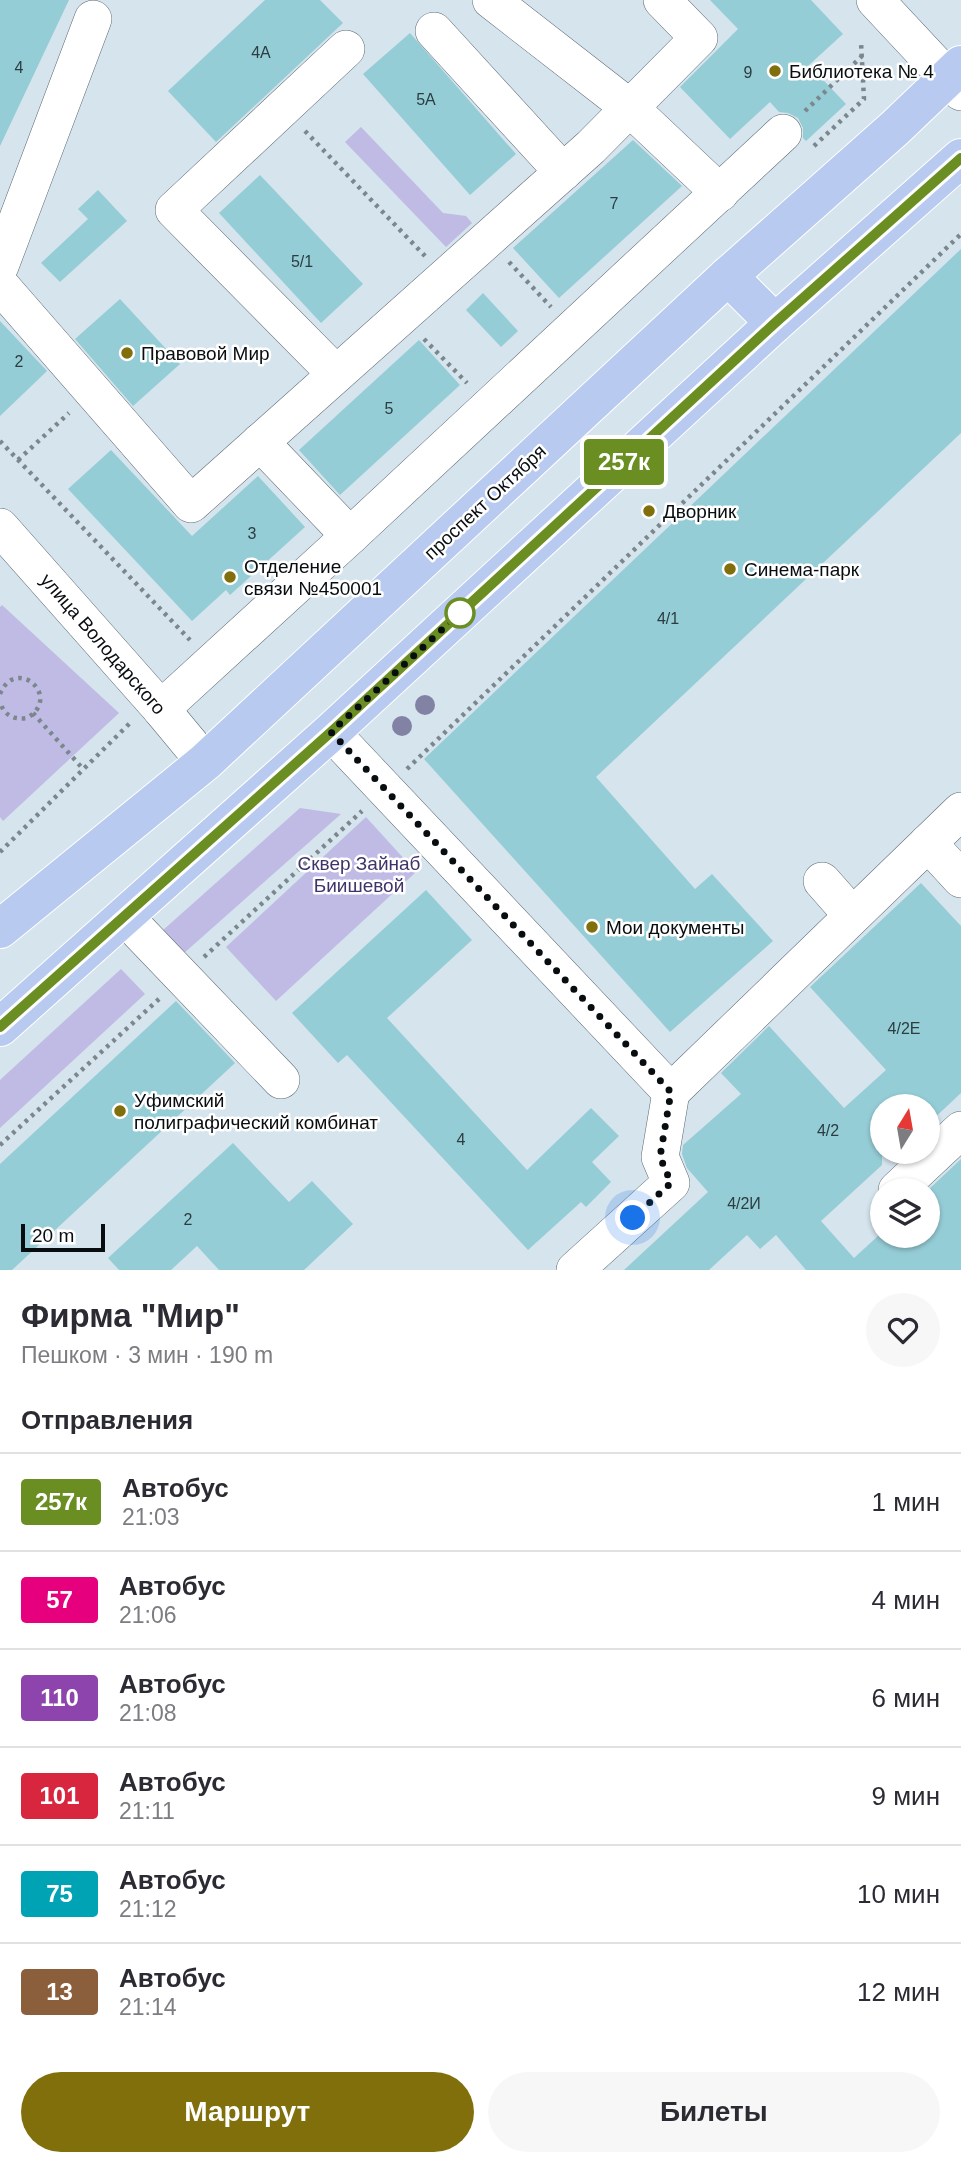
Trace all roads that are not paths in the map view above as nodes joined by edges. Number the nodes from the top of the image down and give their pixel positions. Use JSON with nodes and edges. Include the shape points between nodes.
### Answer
{"nodes":[{"id":1,"x":491,"y":0,"type":"edge"},
{"id":2,"x":662,"y":0,"type":"edge"},
{"id":3,"x":875,"y":0,"type":"edge"},
{"id":4,"x":93,"y":19,"type":"dead end"},
{"id":5,"x":434,"y":31,"type":"dead end"},
{"id":6,"x":346,"y":49,"type":"dead end"},
{"id":7,"x":957,"y":78,"type":"edge"},
{"id":8,"x":630,"y":108,"type":"junction"},
{"id":9,"x":783,"y":133,"type":"road end"},
{"id":10,"x":961,"y":158,"type":"edge"},
{"id":11,"x":563,"y":172,"type":"junction"},
{"id":12,"x":720,"y":193,"type":"junction"},
{"id":13,"x":0,"y":266,"type":"edge"},
{"id":14,"x":728,"y":276,"type":"junction"},
{"id":15,"x":0,"y":285,"type":"edge"},
{"id":16,"x":775,"y":323,"type":"junction"},
{"id":17,"x":336,"y":374,"type":"junction"},
{"id":18,"x":260,"y":442,"type":"junction"},
{"id":19,"x":0,"y":527,"type":"edge"},
{"id":20,"x":350,"y":536,"type":"junction"},
{"id":21,"x":157,"y":705,"type":"junction"},
{"id":22,"x":331,"y":732,"type":"junction"},
{"id":23,"x":205,"y":762,"type":"junction"},
{"id":24,"x":961,"y":811,"type":"edge"},
{"id":25,"x":928,"y":843,"type":"junction"},
{"id":26,"x":961,"y":879,"type":"edge"},
{"id":27,"x":822,"y":881,"type":"dead end"},
{"id":28,"x":852,"y":915,"type":"junction"},
{"id":29,"x":124,"y":916,"type":"junction"},
{"id":30,"x":0,"y":929,"type":"edge"},
{"id":31,"x":0,"y":1027,"type":"edge"},
{"id":32,"x":281,"y":1080,"type":"dead end"},
{"id":33,"x":671,"y":1092,"type":"junction"},
{"id":34,"x":961,"y":1130,"type":"edge"},
{"id":35,"x":910,"y":1178,"type":"edge"},
{"id":36,"x":575,"y":1270,"type":"edge"}],
"edges":[{"from":1,"to":8,"type":"street"},
{"from":2,"to":8,"type":"street","via":[[699,38]]},
{"from":3,"to":7,"type":"street"},
{"from":4,"to":13,"type":"street"},
{"from":5,"to":11,"type":"street"},
{"from":6,"to":17,"type":"street","via":[[174,209]]},
{"from":7,"to":14,"type":"main road","name":"проспект Октября"},
{"from":8,"to":11,"type":"street"},
{"from":8,"to":12,"type":"street"},
{"from":9,"to":12,"type":"street"},
{"from":10,"to":16,"type":"main road"},
{"from":11,"to":17,"type":"street"},
{"from":12,"to":20,"type":"street"},
{"from":14,"to":16,"type":"main road"},
{"from":14,"to":23,"type":"main road","name":"проспект Октября"},
{"from":15,"to":18,"type":"street","via":[[191,504]]},
{"from":16,"to":22,"type":"main road"},
{"from":17,"to":18,"type":"street"},
{"from":18,"to":20,"type":"street"},
{"from":19,"to":21,"type":"street","name":"улица Володарского"},
{"from":20,"to":21,"type":"street"},
{"from":21,"to":23,"type":"street","name":"улица Володарского"},
{"from":22,"to":29,"type":"main road"},
{"from":22,"to":33,"type":"street"},
{"from":23,"to":30,"type":"main road","name":"проспект Октября"},
{"from":24,"to":25,"type":"street"},
{"from":25,"to":26,"type":"street"},
{"from":25,"to":28,"type":"street"},
{"from":27,"to":28,"type":"street"},
{"from":28,"to":33,"type":"street"},
{"from":29,"to":31,"type":"main road"},
{"from":29,"to":32,"type":"street"},
{"from":33,"to":36,"type":"street","via":[[660,1157],[671,1183]]},
{"from":34,"to":35,"type":"street"}]}
